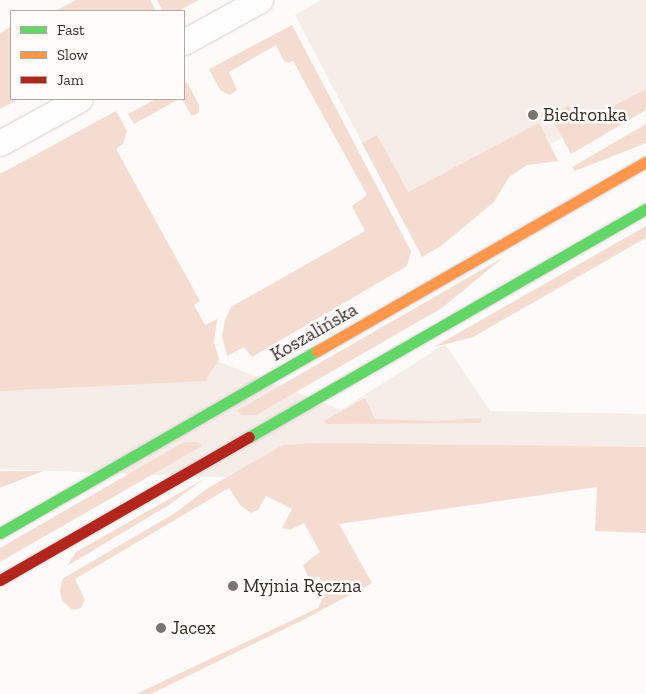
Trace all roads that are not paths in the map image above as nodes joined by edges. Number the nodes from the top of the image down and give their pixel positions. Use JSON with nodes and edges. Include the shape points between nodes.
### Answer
{"nodes":[{"id":1,"x":260,"y":0,"type":"edge"},
{"id":2,"x":185,"y":41,"type":"edge"},
{"id":3,"x":78,"y":100,"type":"edge"},
{"id":4,"x":0,"y":143,"type":"edge"},
{"id":5,"x":646,"y":162,"type":"edge"},
{"id":6,"x":646,"y":209,"type":"edge"},
{"id":7,"x":0,"y":533,"type":"edge"},
{"id":8,"x":0,"y":580,"type":"edge"}],
"edges":[{"from":1,"to":2,"type":"street"},
{"from":3,"to":4,"type":"street"},
{"from":5,"to":7,"type":"main road","name":"Koszalińska"},
{"from":6,"to":8,"type":"main road"}]}
